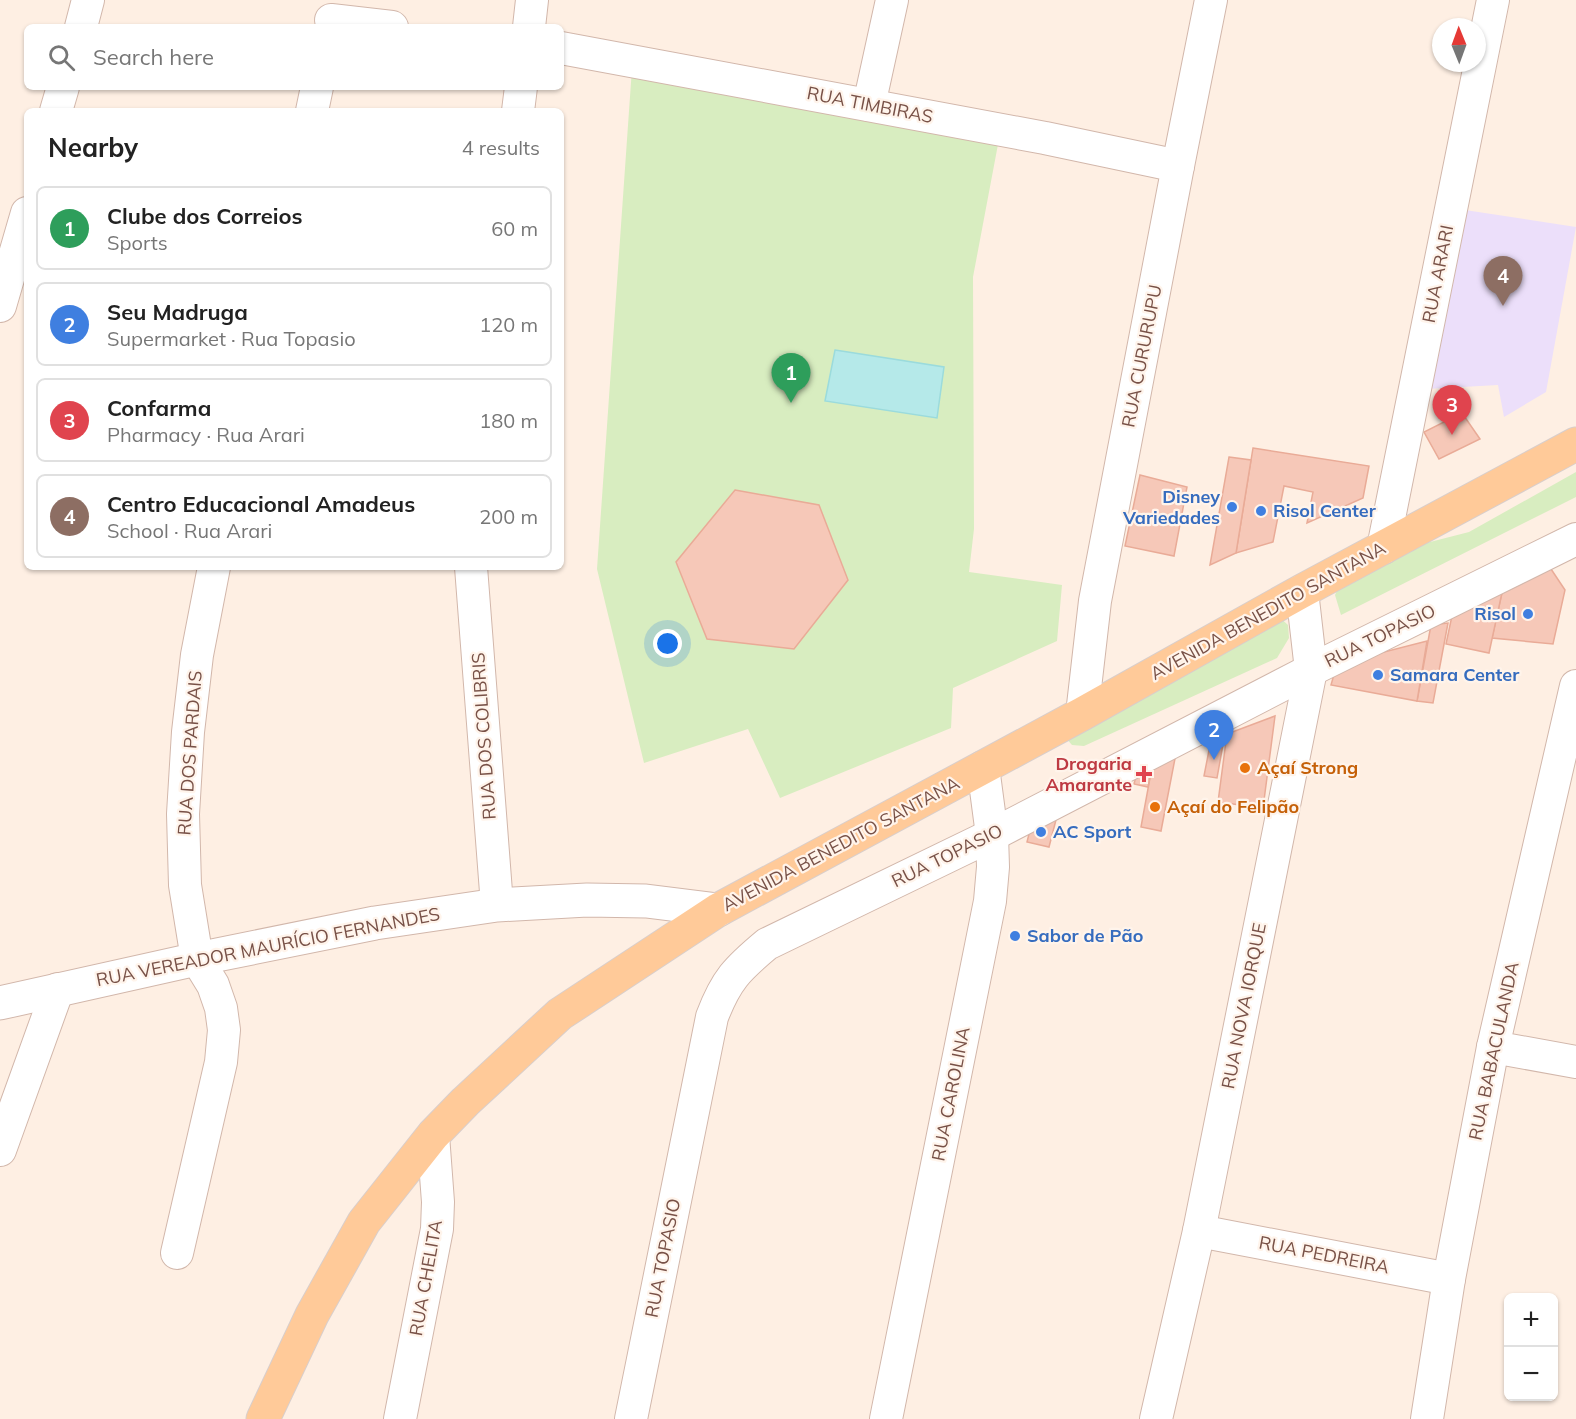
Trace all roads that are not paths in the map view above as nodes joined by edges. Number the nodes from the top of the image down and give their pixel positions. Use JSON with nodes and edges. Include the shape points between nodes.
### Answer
{"nodes":[{"id":1,"x":88,"y":0,"type":"edge"},
{"id":2,"x":532,"y":0,"type":"edge"},
{"id":3,"x":892,"y":0,"type":"edge"},
{"id":4,"x":1212,"y":0,"type":"edge"},
{"id":5,"x":1493,"y":0,"type":"edge"},
{"id":6,"x":332,"y":16,"type":"edge"},
{"id":7,"x":82,"y":24,"type":"edge"},
{"id":8,"x":376,"y":24,"type":"edge"},
{"id":9,"x":529,"y":24,"type":"edge"},
{"id":10,"x":564,"y":49,"type":"edge"},
{"id":11,"x":62,"y":90,"type":"edge"},
{"id":12,"x":316,"y":90,"type":"edge"},
{"id":13,"x":521,"y":90,"type":"edge"},
{"id":14,"x":868,"y":105,"type":"junction"},
{"id":15,"x":57,"y":108,"type":"edge"},
{"id":16,"x":313,"y":108,"type":"edge"},
{"id":17,"x":518,"y":108,"type":"edge"},
{"id":18,"x":1178,"y":166,"type":"junction"},
{"id":19,"x":24,"y":223,"type":"edge"},
{"id":20,"x":0,"y":306,"type":"edge"},
{"id":21,"x":1576,"y":444,"type":"edge"},
{"id":22,"x":1576,"y":539,"type":"edge"},
{"id":23,"x":1383,"y":548,"type":"junction"},
{"id":24,"x":213,"y":570,"type":"edge"},
{"id":25,"x":471,"y":570,"type":"edge"},
{"id":26,"x":1302,"y":591,"type":"junction"},
{"id":27,"x":1311,"y":670,"type":"junction"},
{"id":28,"x":1576,"y":686,"type":"edge"},
{"id":29,"x":1082,"y":714,"type":"junction"},
{"id":30,"x":983,"y":767,"type":"junction"},
{"id":31,"x":992,"y":835,"type":"junction"},
{"id":32,"x":497,"y":905,"type":"junction"},
{"id":33,"x":718,"y":910,"type":"junction"},
{"id":34,"x":197,"y":959,"type":"junction"},
{"id":35,"x":58,"y":989,"type":"junction"},
{"id":36,"x":0,"y":1003,"type":"edge"},
{"id":37,"x":1494,"y":1047,"type":"junction"},
{"id":38,"x":1576,"y":1062,"type":"edge"},
{"id":39,"x":433,"y":1135,"type":"junction"},
{"id":40,"x":0,"y":1150,"type":"edge"},
{"id":41,"x":1199,"y":1231,"type":"junction"},
{"id":42,"x":177,"y":1253,"type":"dead end"},
{"id":43,"x":1449,"y":1279,"type":"junction"},
{"id":44,"x":263,"y":1419,"type":"edge"},
{"id":45,"x":400,"y":1419,"type":"edge"},
{"id":46,"x":631,"y":1419,"type":"edge"},
{"id":47,"x":886,"y":1419,"type":"edge"},
{"id":48,"x":1156,"y":1419,"type":"edge"},
{"id":49,"x":1427,"y":1419,"type":"edge"}],
"edges":[{"from":1,"to":7,"type":"street"},
{"from":2,"to":9,"type":"street"},
{"from":3,"to":14,"type":"street"},
{"from":4,"to":18,"type":"street","name":"RUA CURURUPU"},
{"from":5,"to":23,"type":"street","name":"RUA ARARI"},
{"from":6,"to":8,"type":"street"},
{"from":10,"to":14,"type":"street","name":"RUA TIMBIRAS"},
{"from":11,"to":15,"type":"street"},
{"from":12,"to":16,"type":"street"},
{"from":13,"to":17,"type":"street"},
{"from":14,"to":18,"type":"street","name":"RUA TIMBIRAS"},
{"from":18,"to":29,"type":"street","name":"RUA CURURUPU","via":[[1095,601]]},
{"from":19,"to":20,"type":"street"},
{"from":21,"to":23,"type":"main road","name":"AVENIDA BENEDITO SANTANA"},
{"from":22,"to":27,"type":"street","name":"RUA TOPASIO"},
{"from":23,"to":26,"type":"main road","name":"AVENIDA BENEDITO SANTANA"},
{"from":24,"to":34,"type":"street","name":"RUA DOS PARDAIS","via":[[197,655],[183,814],[185,885]]},
{"from":25,"to":32,"type":"street","name":"RUA DOS COLIBRIS"},
{"from":26,"to":27,"type":"street","name":"RUA NOVA IORQUE"},
{"from":26,"to":29,"type":"main road","name":"AVENIDA BENEDITO SANTANA"},
{"from":27,"to":31,"type":"street","name":"RUA TOPASIO"},
{"from":27,"to":41,"type":"street","name":"RUA NOVA IORQUE"},
{"from":28,"to":37,"type":"street","name":"RUA BABACULANDA"},
{"from":29,"to":30,"type":"main road","name":"AVENIDA BENEDITO SANTANA"},
{"from":30,"to":31,"type":"street","name":"RUA CAROLINA"},
{"from":30,"to":33,"type":"main road","name":"AVENIDA BENEDITO SANTANA"},
{"from":31,"to":46,"type":"street","name":"RUA TOPASIO","via":[[767,944],[730,978],[712,1017]]},
{"from":31,"to":47,"type":"street","name":"RUA CAROLINA","via":[[990,901]]},
{"from":32,"to":33,"type":"street","name":"RUA VEREADOR MAURÍCIO FERNANDES","via":[[646,901]]},
{"from":32,"to":34,"type":"street","name":"RUA VEREADOR MAURÍCIO FERNANDES","via":[[375,923]]},
{"from":33,"to":39,"type":"main road","name":"AVENIDA BENEDITO SANTANA","via":[[560,1014]]},
{"from":34,"to":35,"type":"street","name":"RUA VEREADOR MAURÍCIO FERNANDES"},
{"from":34,"to":42,"type":"street","name":"RUA DOS PARDAIS","via":[[213,986],[224,1030],[221,1062]]},
{"from":35,"to":36,"type":"street","name":"RUA VEREADOR MAURÍCIO FERNANDES"},
{"from":35,"to":40,"type":"street"},
{"from":37,"to":38,"type":"street"},
{"from":37,"to":43,"type":"street","name":"RUA BABACULANDA"},
{"from":39,"to":44,"type":"main road","name":"AVENIDA BENEDITO SANTANA","via":[[364,1222],[312,1315]]},
{"from":39,"to":45,"type":"street","name":"RUA CHELITA","via":[[437,1229]]},
{"from":41,"to":43,"type":"street","name":"RUA PEDREIRA"},
{"from":41,"to":48,"type":"street","name":"RUA NOVA IORQUE"},
{"from":43,"to":49,"type":"street","name":"RUA BABACULANDA"}]}
